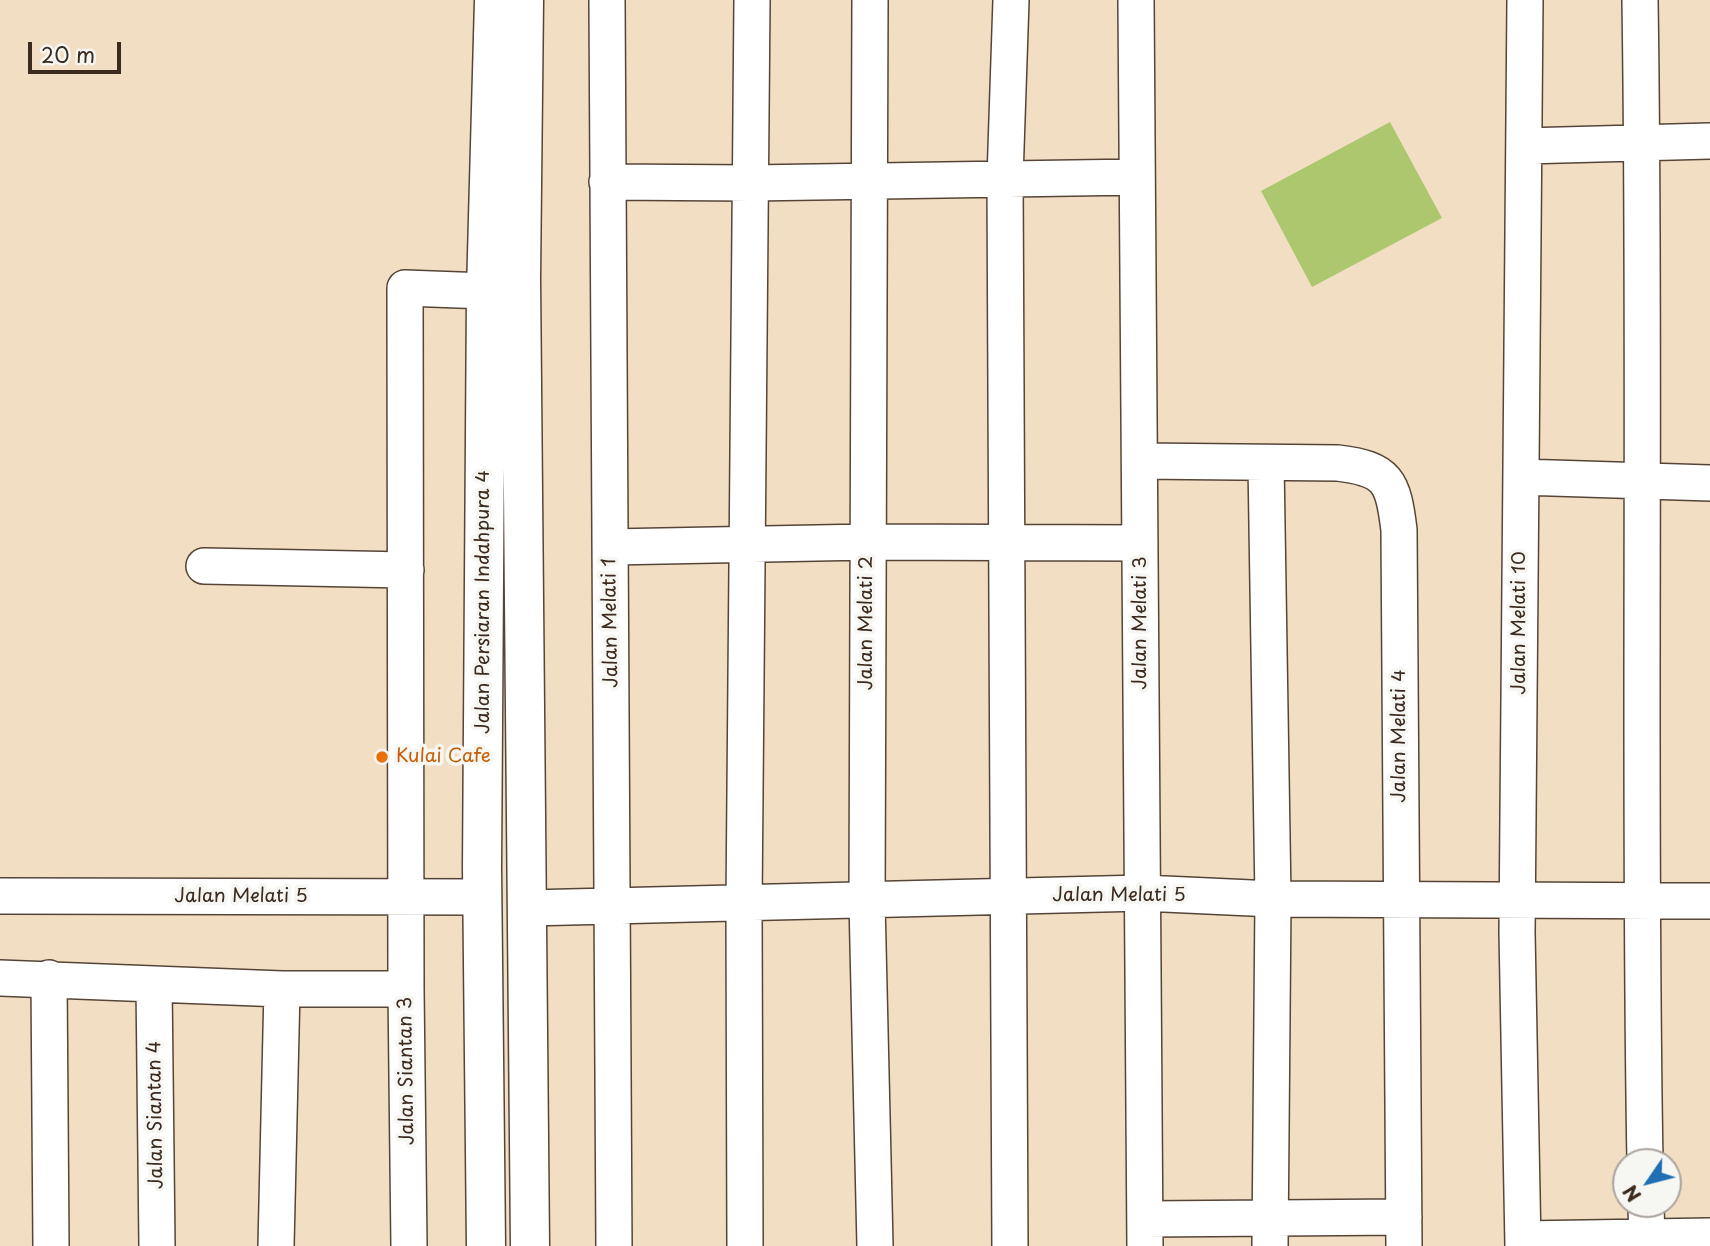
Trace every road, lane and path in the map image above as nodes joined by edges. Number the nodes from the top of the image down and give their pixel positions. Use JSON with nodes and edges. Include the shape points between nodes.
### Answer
{"nodes":[{"id":1,"x":494,"y":0,"type":"edge"},
{"id":2,"x":524,"y":0,"type":"edge"},
{"id":3,"x":607,"y":0,"type":"edge"},
{"id":4,"x":752,"y":0,"type":"edge"},
{"id":5,"x":870,"y":0,"type":"edge"},
{"id":6,"x":1011,"y":0,"type":"edge"},
{"id":7,"x":1136,"y":0,"type":"edge"},
{"id":8,"x":1525,"y":0,"type":"edge"},
{"id":9,"x":1640,"y":0,"type":"edge"},
{"id":10,"x":1710,"y":141,"type":"edge"},
{"id":11,"x":1642,"y":143,"type":"junction"},
{"id":12,"x":1524,"y":146,"type":"junction"},
{"id":13,"x":1137,"y":177,"type":"junction"},
{"id":14,"x":1006,"y":178,"type":"junction"},
{"id":15,"x":869,"y":179,"type":"junction"},
{"id":16,"x":607,"y":181,"type":"junction"},
{"id":17,"x":751,"y":183,"type":"junction"},
{"id":18,"x":486,"y":291,"type":"junction"},
{"id":19,"x":1140,"y":461,"type":"junction"},
{"id":20,"x":1266,"y":463,"type":"junction"},
{"id":21,"x":1521,"y":477,"type":"junction"},
{"id":22,"x":1643,"y":482,"type":"junction"},
{"id":23,"x":1710,"y":483,"type":"edge"},
{"id":24,"x":868,"y":542,"type":"junction"},
{"id":25,"x":1140,"y":543,"type":"junction"},
{"id":26,"x":1009,"y":544,"type":"junction"},
{"id":27,"x":748,"y":545,"type":"junction"},
{"id":28,"x":611,"y":547,"type":"junction"},
{"id":29,"x":204,"y":566,"type":"dead end"},
{"id":30,"x":406,"y":570,"type":"junction"},
{"id":31,"x":1143,"y":894,"type":"junction"},
{"id":32,"x":0,"y":896,"type":"edge"},
{"id":33,"x":407,"y":897,"type":"junction"},
{"id":34,"x":482,"y":897,"type":"junction"},
{"id":35,"x":1010,"y":897,"type":"junction"},
{"id":36,"x":1273,"y":899,"type":"junction"},
{"id":37,"x":1400,"y":900,"type":"junction"},
{"id":38,"x":1710,"y":901,"type":"edge"},
{"id":39,"x":867,"y":902,"type":"junction"},
{"id":40,"x":1518,"y":902,"type":"junction"},
{"id":41,"x":1641,"y":903,"type":"junction"},
{"id":42,"x":744,"y":904,"type":"junction"},
{"id":43,"x":614,"y":907,"type":"junction"},
{"id":44,"x":528,"y":908,"type":"junction"},
{"id":45,"x":0,"y":978,"type":"edge"},
{"id":46,"x":49,"y":978,"type":"junction"},
{"id":47,"x":154,"y":984,"type":"junction"},
{"id":48,"x":282,"y":989,"type":"junction"},
{"id":49,"x":406,"y":989,"type":"junction"},
{"id":50,"x":1645,"y":1148,"type":"edge"},
{"id":51,"x":1647,"y":1229,"type":"edge"},
{"id":52,"x":1270,"y":1231,"type":"edge"},
{"id":53,"x":1404,"y":1232,"type":"edge"},
{"id":54,"x":1145,"y":1233,"type":"edge"},
{"id":55,"x":1710,"y":1236,"type":"edge"},
{"id":56,"x":1523,"y":1242,"type":"edge"},
{"id":57,"x":51,"y":1246,"type":"edge"},
{"id":58,"x":157,"y":1246,"type":"edge"},
{"id":59,"x":276,"y":1246,"type":"edge"},
{"id":60,"x":409,"y":1246,"type":"edge"},
{"id":61,"x":486,"y":1246,"type":"edge"},
{"id":62,"x":530,"y":1246,"type":"edge"},
{"id":63,"x":614,"y":1246,"type":"edge"},
{"id":64,"x":745,"y":1246,"type":"edge"},
{"id":65,"x":875,"y":1246,"type":"edge"},
{"id":66,"x":1010,"y":1246,"type":"edge"}],
"edges":[{"from":1,"to":18,"type":"main road","name":"Jalan Persiaran Indahpura 4"},
{"from":2,"to":44,"type":"main road","name":"Jalan Persiaran Indahpura 4","via":[[521,278]]},
{"from":3,"to":16,"type":"street","name":"Jalan Melati 1"},
{"from":4,"to":17,"type":"street"},
{"from":5,"to":15,"type":"street","name":"Jalan Melati 2"},
{"from":6,"to":14,"type":"street"},
{"from":7,"to":13,"type":"street","name":"Jalan Melati 3"},
{"from":8,"to":12,"type":"street","name":"Jalan Melati 10"},
{"from":9,"to":11,"type":"street"},
{"from":10,"to":11,"type":"street"},
{"from":11,"to":12,"type":"street"},
{"from":11,"to":22,"type":"street"},
{"from":12,"to":21,"type":"street","name":"Jalan Melati 10"},
{"from":13,"to":14,"type":"street"},
{"from":13,"to":19,"type":"street","name":"Jalan Melati 3"},
{"from":14,"to":15,"type":"street"},
{"from":14,"to":26,"type":"street"},
{"from":15,"to":17,"type":"street"},
{"from":15,"to":24,"type":"street","name":"Jalan Melati 2"},
{"from":16,"to":17,"type":"street"},
{"from":16,"to":28,"type":"street","name":"Jalan Melati 1"},
{"from":17,"to":27,"type":"street"},
{"from":18,"to":30,"type":"street","name":"Jalan Siantan 3","via":[[405,288]]},
{"from":18,"to":34,"type":"main road","name":"Jalan Persiaran Indahpura 4"},
{"from":19,"to":20,"type":"street","name":"Jalan Melati 4"},
{"from":19,"to":25,"type":"street","name":"Jalan Melati 3"},
{"from":20,"to":36,"type":"street"},
{"from":20,"to":37,"type":"street","name":"Jalan Melati 4","via":[[1370,467],[1387,482],[1396,503]]},
{"from":21,"to":22,"type":"street"},
{"from":21,"to":40,"type":"street","name":"Jalan Melati 10"},
{"from":22,"to":23,"type":"street"},
{"from":22,"to":41,"type":"street"},
{"from":24,"to":26,"type":"street"},
{"from":24,"to":27,"type":"street"},
{"from":24,"to":39,"type":"street","name":"Jalan Melati 2"},
{"from":25,"to":26,"type":"street"},
{"from":25,"to":31,"type":"street","name":"Jalan Melati 3"},
{"from":26,"to":35,"type":"street"},
{"from":27,"to":28,"type":"street"},
{"from":27,"to":42,"type":"street"},
{"from":28,"to":43,"type":"street","name":"Jalan Melati 1"},
{"from":29,"to":30,"type":"street"},
{"from":30,"to":33,"type":"street","name":"Jalan Siantan 3"},
{"from":31,"to":35,"type":"street","name":"Jalan Melati 5"},
{"from":31,"to":36,"type":"street","name":"Jalan Melati 5"},
{"from":31,"to":54,"type":"street","name":"Jalan Melati 3"},
{"from":32,"to":33,"type":"street","name":"Jalan Melati 5"},
{"from":33,"to":34,"type":"street","name":"Jalan Melati 5"},
{"from":33,"to":49,"type":"street","name":"Jalan Siantan 3"},
{"from":34,"to":61,"type":"main road","name":"Jalan Persiaran Indahpura 4"},
{"from":35,"to":39,"type":"street","name":"Jalan Melati 5"},
{"from":35,"to":66,"type":"street"},
{"from":36,"to":37,"type":"street","name":"Jalan Melati 5"},
{"from":36,"to":52,"type":"street"},
{"from":37,"to":40,"type":"street","name":"Jalan Melati 5"},
{"from":37,"to":53,"type":"street","name":"Jalan Melati 4"},
{"from":38,"to":41,"type":"street","name":"Jalan Melati 5"},
{"from":39,"to":42,"type":"street","name":"Jalan Melati 5"},
{"from":39,"to":65,"type":"street","name":"Jalan Melati 2"},
{"from":40,"to":41,"type":"street","name":"Jalan Melati 5"},
{"from":40,"to":56,"type":"street","name":"Jalan Melati 10"},
{"from":41,"to":50,"type":"street"},
{"from":42,"to":43,"type":"street","name":"Jalan Melati 5"},
{"from":42,"to":64,"type":"street"},
{"from":43,"to":44,"type":"street","name":"Jalan Melati 5"},
{"from":43,"to":63,"type":"street","name":"Jalan Melati 1"},
{"from":44,"to":62,"type":"main road","name":"Jalan Persiaran Indahpura 4"},
{"from":45,"to":46,"type":"street"},
{"from":46,"to":47,"type":"street"},
{"from":46,"to":57,"type":"street"},
{"from":47,"to":48,"type":"street"},
{"from":47,"to":58,"type":"street","name":"Jalan Siantan 4"},
{"from":48,"to":49,"type":"street"},
{"from":48,"to":59,"type":"street"},
{"from":49,"to":60,"type":"street","name":"Jalan Siantan 3"},
{"from":51,"to":55,"type":"street"},
{"from":51,"to":56,"type":"street"},
{"from":52,"to":53,"type":"street"},
{"from":52,"to":54,"type":"street"}]}
